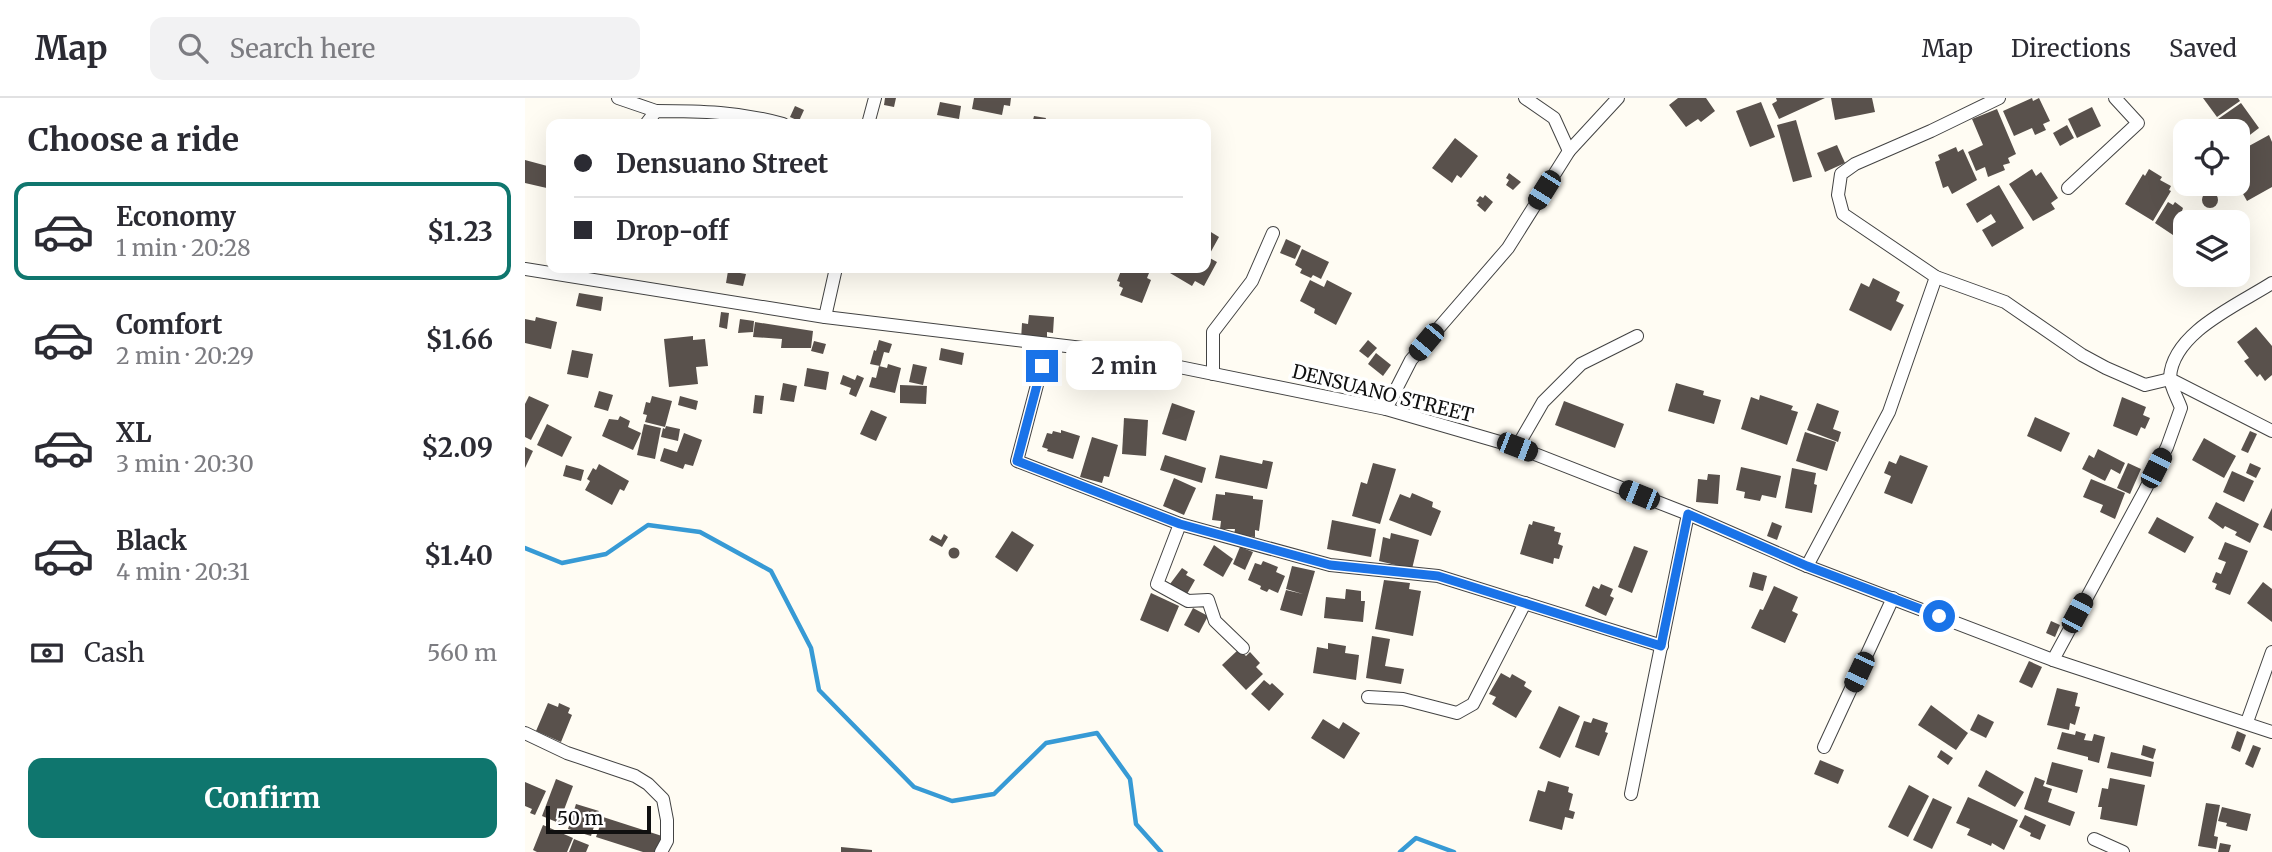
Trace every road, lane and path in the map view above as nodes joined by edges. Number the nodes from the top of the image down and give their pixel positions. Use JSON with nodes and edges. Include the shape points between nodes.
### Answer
{"nodes":[{"id":1,"x":618,"y":98,"type":"edge"},
{"id":2,"x":875,"y":98,"type":"edge"},
{"id":3,"x":1525,"y":98,"type":"edge"},
{"id":4,"x":1618,"y":98,"type":"edge"},
{"id":5,"x":1999,"y":98,"type":"edge"},
{"id":6,"x":2115,"y":98,"type":"edge"},
{"id":7,"x":656,"y":111,"type":"junction"},
{"id":8,"x":650,"y":119,"type":"edge"},
{"id":9,"x":764,"y":119,"type":"edge"},
{"id":10,"x":869,"y":119,"type":"edge"},
{"id":11,"x":1569,"y":151,"type":"junction"},
{"id":12,"x":2067,"y":188,"type":"dead end"},
{"id":13,"x":1273,"y":233,"type":"dead end"},
{"id":14,"x":525,"y":269,"type":"edge"},
{"id":15,"x":546,"y":270,"type":"edge"},
{"id":16,"x":835,"y":273,"type":"edge"},
{"id":17,"x":595,"y":274,"type":"edge"},
{"id":18,"x":1936,"y":277,"type":"junction"},
{"id":19,"x":2272,"y":283,"type":"edge"},
{"id":20,"x":825,"y":317,"type":"junction"},
{"id":21,"x":1637,"y":336,"type":"dead end"},
{"id":22,"x":1042,"y":366,"type":"dead end"},
{"id":23,"x":1213,"y":374,"type":"junction"},
{"id":24,"x":2170,"y":380,"type":"junction"},
{"id":25,"x":1386,"y":409,"type":"junction"},
{"id":26,"x":2272,"y":431,"type":"edge"},
{"id":27,"x":1517,"y":447,"type":"junction"},
{"id":28,"x":1688,"y":514,"type":"junction"},
{"id":29,"x":1180,"y":524,"type":"junction"},
{"id":30,"x":1807,"y":566,"type":"junction"},
{"id":31,"x":1893,"y":598,"type":"junction"},
{"id":32,"x":1525,"y":603,"type":"junction"},
{"id":33,"x":1661,"y":646,"type":"junction"},
{"id":34,"x":1243,"y":648,"type":"dead end"},
{"id":35,"x":2272,"y":652,"type":"edge"},
{"id":36,"x":2053,"y":660,"type":"junction"},
{"id":37,"x":1368,"y":697,"type":"dead end"},
{"id":38,"x":2247,"y":722,"type":"junction"},
{"id":39,"x":2272,"y":732,"type":"edge"},
{"id":40,"x":525,"y":733,"type":"edge"},
{"id":41,"x":1824,"y":747,"type":"dead end"},
{"id":42,"x":1631,"y":794,"type":"dead end"},
{"id":43,"x":2094,"y":839,"type":"dead end"},
{"id":44,"x":661,"y":852,"type":"edge"},
{"id":45,"x":2123,"y":852,"type":"edge"}],
"edges":[{"from":1,"to":7,"type":"street"},
{"from":2,"to":10,"type":"street"},
{"from":3,"to":11,"type":"street","via":[[1554,118]]},
{"from":4,"to":11,"type":"street"},
{"from":5,"to":18,"type":"street","via":[[1841,174],[1838,195],[1843,214]]},
{"from":6,"to":12,"type":"street","via":[[2138,123]]},
{"from":7,"to":8,"type":"street"},
{"from":7,"to":9,"type":"street","via":[[713,111]]},
{"from":11,"to":25,"type":"street","via":[[1508,248],[1411,360]]},
{"from":13,"to":23,"type":"street","via":[[1252,281],[1213,332]]},
{"from":14,"to":15,"type":"street","name":"DENSUANO STREET"},
{"from":16,"to":20,"type":"street"},
{"from":17,"to":20,"type":"street","name":"DENSUANO STREET"},
{"from":18,"to":24,"type":"street","via":[[2005,302],[2106,369],[2145,385]]},
{"from":18,"to":30,"type":"street","via":[[1889,412]]},
{"from":19,"to":24,"type":"street","via":[[2193,333],[2176,353]]},
{"from":20,"to":23,"type":"street","name":"DENSUANO STREET","via":[[1091,349]]},
{"from":21,"to":27,"type":"street","via":[[1581,364],[1543,402]]},
{"from":22,"to":29,"type":"street","via":[[1017,461]]},
{"from":23,"to":25,"type":"street","name":"DENSUANO STREET"},
{"from":24,"to":26,"type":"street"},
{"from":24,"to":36,"type":"street","via":[[2181,408],[2167,447]]},
{"from":25,"to":27,"type":"street","name":"DENSUANO STREET"},
{"from":27,"to":28,"type":"street","name":"DENSUANO STREET"},
{"from":28,"to":30,"type":"street","name":"DENSUANO STREET"},
{"from":28,"to":33,"type":"street"},
{"from":29,"to":32,"type":"street","via":[[1330,565],[1438,576]]},
{"from":29,"to":34,"type":"street","via":[[1157,584],[1188,601],[1208,600],[1215,621]]},
{"from":30,"to":31,"type":"street","name":"DENSUANO STREET"},
{"from":31,"to":36,"type":"street","name":"DENSUANO STREET"},
{"from":31,"to":41,"type":"street"},
{"from":32,"to":33,"type":"street"},
{"from":32,"to":37,"type":"street","via":[[1473,704],[1457,713],[1403,699]]},
{"from":33,"to":42,"type":"street"},
{"from":35,"to":38,"type":"street"},
{"from":36,"to":38,"type":"street","name":"DENSUANO STREET"},
{"from":38,"to":39,"type":"street","name":"DENSUANO STREET"},
{"from":40,"to":44,"type":"street","via":[[648,783],[663,799],[667,820],[667,841]]},
{"from":43,"to":45,"type":"street"}]}
